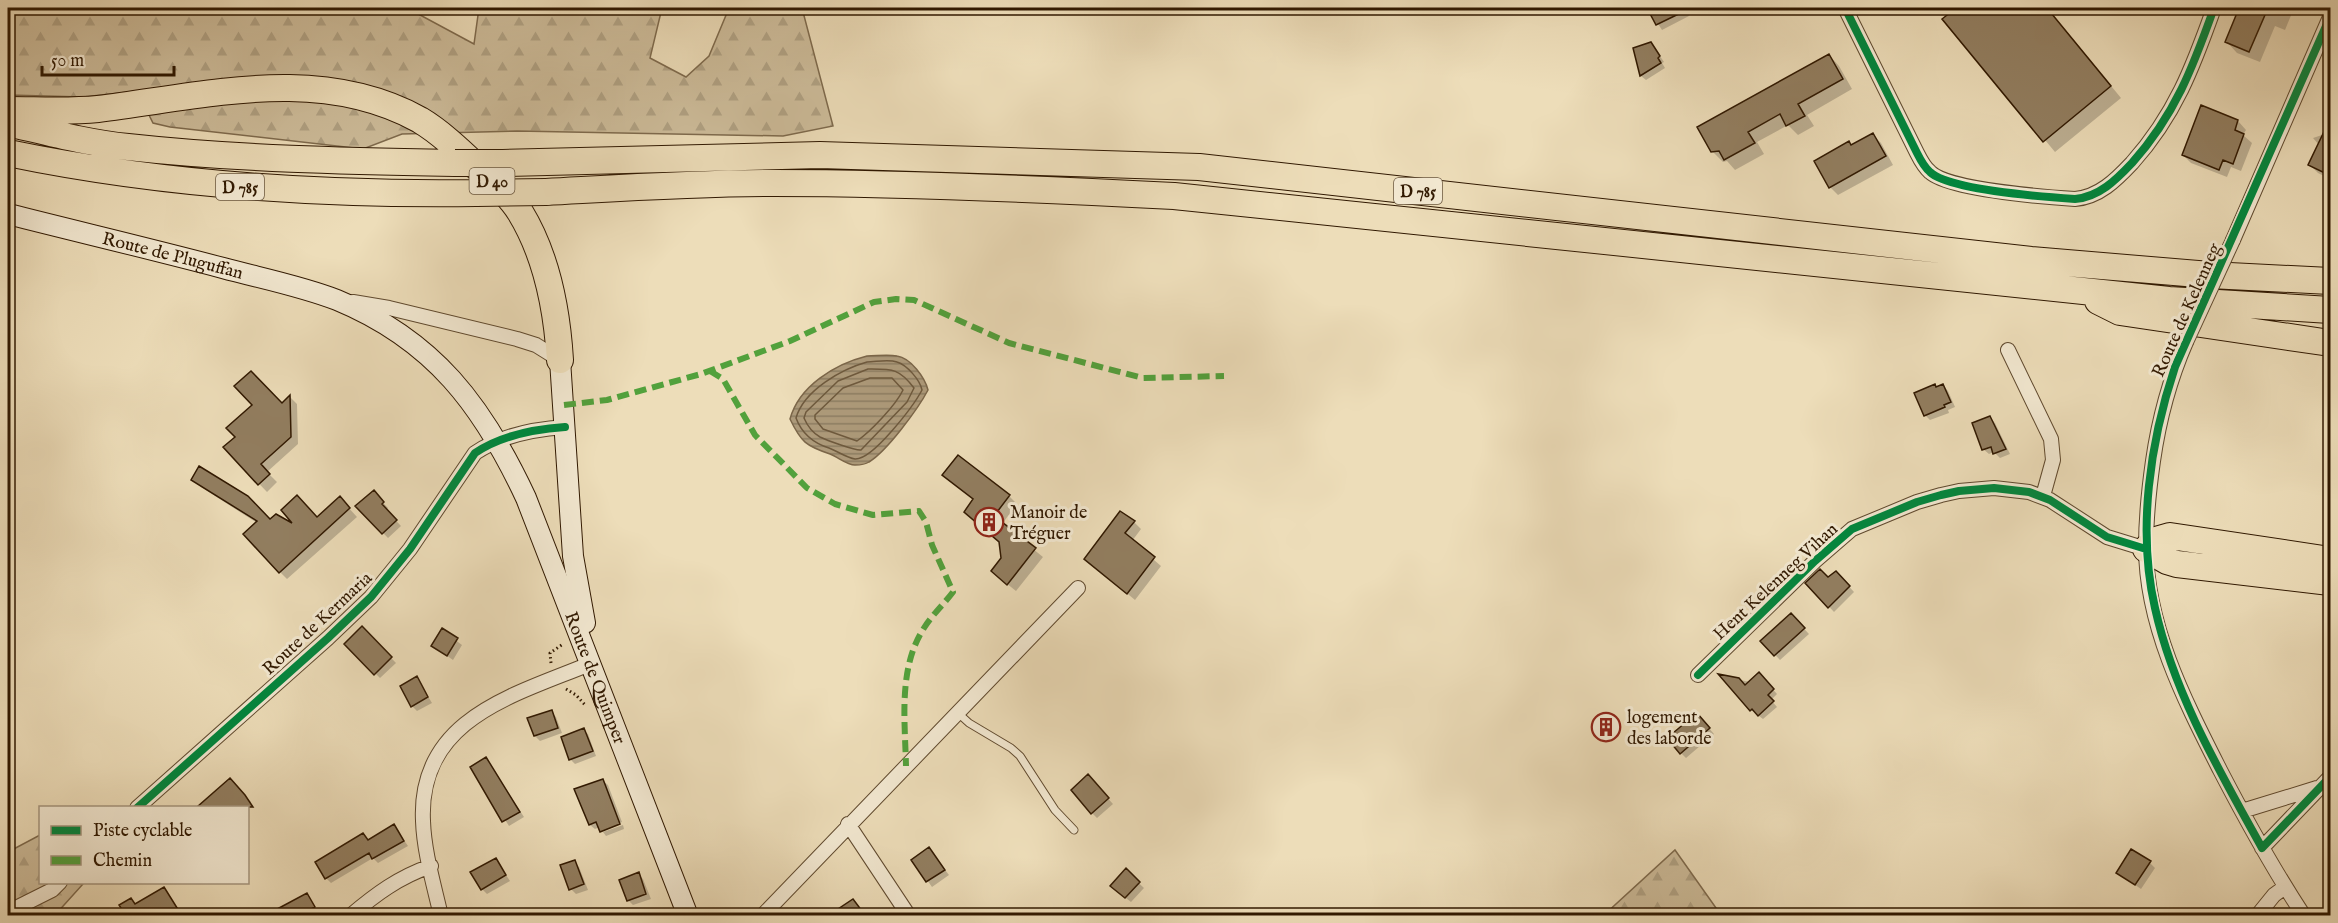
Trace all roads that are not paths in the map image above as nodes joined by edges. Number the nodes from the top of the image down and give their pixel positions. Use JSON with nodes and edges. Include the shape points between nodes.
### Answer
{"nodes":[{"id":1,"x":1845,"y":8,"type":"edge"},
{"id":2,"x":2214,"y":8,"type":"edge"},
{"id":3,"x":2331,"y":17,"type":"edge"},
{"id":4,"x":2331,"y":39,"type":"edge"},
{"id":5,"x":2311,"y":61,"type":"junction"},
{"id":6,"x":8,"y":110,"type":"edge"},
{"id":7,"x":8,"y":123,"type":"edge"},
{"id":8,"x":8,"y":153,"type":"edge"},
{"id":9,"x":8,"y":214,"type":"edge"},
{"id":10,"x":2331,"y":281,"type":"edge"},
{"id":11,"x":2079,"y":291,"type":"junction"},
{"id":12,"x":336,"y":300,"type":"junction"},
{"id":13,"x":2331,"y":310,"type":"edge"},
{"id":14,"x":2331,"y":343,"type":"edge"},
{"id":15,"x":2008,"y":350,"type":"dead end"},
{"id":16,"x":560,"y":360,"type":"junction"},
{"id":17,"x":565,"y":427,"type":"junction"},
{"id":18,"x":498,"y":442,"type":"junction"},
{"id":19,"x":2043,"y":496,"type":"junction"},
{"id":20,"x":2146,"y":549,"type":"junction"},
{"id":21,"x":2331,"y":560,"type":"edge"},
{"id":22,"x":2331,"y":582,"type":"edge"},
{"id":23,"x":1078,"y":588,"type":"dead end"},
{"id":24,"x":591,"y":663,"type":"junction"},
{"id":25,"x":1698,"y":675,"type":"dead end"},
{"id":26,"x":958,"y":712,"type":"junction"},
{"id":27,"x":2331,"y":777,"type":"edge"},
{"id":28,"x":2319,"y":788,"type":"junction"},
{"id":29,"x":138,"y":806,"type":"edge"},
{"id":30,"x":2242,"y":811,"type":"junction"},
{"id":31,"x":848,"y":824,"type":"junction"},
{"id":32,"x":1074,"y":830,"type":"dead end"},
{"id":33,"x":2262,"y":848,"type":"junction"},
{"id":34,"x":431,"y":866,"type":"junction"},
{"id":35,"x":58,"y":884,"type":"edge"},
{"id":36,"x":2285,"y":887,"type":"junction"},
{"id":37,"x":8,"y":912,"type":"edge"},
{"id":38,"x":350,"y":915,"type":"edge"},
{"id":39,"x":441,"y":915,"type":"edge"},
{"id":40,"x":688,"y":915,"type":"edge"},
{"id":41,"x":762,"y":915,"type":"edge"},
{"id":42,"x":909,"y":915,"type":"edge"},
{"id":43,"x":2257,"y":915,"type":"edge"},
{"id":44,"x":2304,"y":915,"type":"edge"}],
"edges":[{"from":1,"to":2,"type":"street","via":[[1930,172],[1950,182],[1985,189],[2075,199],[2087,197],[2113,182],[2160,129],[2188,80]]},
{"from":3,"to":5,"type":"street","name":"Route de Kelenneg"},
{"from":4,"to":5,"type":"street","name":"Route de Kelenneg"},
{"from":5,"to":20,"type":"street","name":"Route de Kelenneg","bridge":true,"via":[[2168,388],[2151,476]]},
{"from":6,"to":16,"type":"highway","number":"D 40","via":[[75,111],[254,87],[324,91],[389,106],[421,121],[453,145],[520,212],[533,236],[552,296]]},
{"from":7,"to":10,"type":"highway","number":"D 785","bridge":true,"via":[[127,147],[279,160],[503,163],[820,155],[1198,167],[2031,260]]},
{"from":8,"to":11,"type":"highway","number":"D 785","bridge":true,"via":[[112,172],[243,187],[387,194],[773,183],[1014,187],[1162,195]]},
{"from":9,"to":12,"type":"main road","name":"Route de Pluguffan","number":"D 40"},
{"from":11,"to":13,"type":"highway","number":"D 785"},
{"from":11,"to":14,"type":"highway","via":[[2120,312]]},
{"from":12,"to":16,"type":"street","name":"Route de Pluguffan","number":"D 40","via":[[389,308],[517,339]]},
{"from":12,"to":18,"type":"main road","name":"Route de Pluguffan","number":"D 40","via":[[383,324],[447,373],[473,403]]},
{"from":15,"to":19,"type":"street","via":[[2051,439],[2053,460]]},
{"from":16,"to":17,"type":"main road","number":"D 40"},
{"from":17,"to":18,"type":"street","name":"Route de Kermaria"},
{"from":17,"to":24,"type":"main road","number":"D 40","via":[[573,556]]},
{"from":18,"to":24,"type":"main road","name":"Route de Quimper","number":"D 40","via":[[526,498]]},
{"from":18,"to":29,"type":"street","name":"Route de Kermaria","via":[[475,453],[410,549],[365,603]]},
{"from":19,"to":20,"type":"street","name":"Hent Kelenneg Vihan","via":[[2107,537]]},
{"from":19,"to":25,"type":"street","name":"Hent Kelenneg Vihan","via":[[1994,488],[1959,491],[1917,502],[1852,530]]},
{"from":20,"to":21,"type":"highway","via":[[2156,540],[2170,536]]},
{"from":20,"to":22,"type":"highway","via":[[2178,564]]},
{"from":20,"to":30,"type":"street","name":"Route de Kelenneg","via":[[2155,609],[2180,688]]},
{"from":23,"to":26,"type":"street"},
{"from":24,"to":34,"type":"street","via":[[488,706],[442,747],[431,770],[423,803]]},
{"from":24,"to":40,"type":"main road","name":"Route de Quimper","number":"D 40"},
{"from":26,"to":31,"type":"street"},
{"from":26,"to":32,"type":"lane","via":[[1020,756],[1055,810]]},
{"from":27,"to":28,"type":"street"},
{"from":28,"to":30,"type":"street"},
{"from":28,"to":33,"type":"street"},
{"from":30,"to":33,"type":"street","name":"Route de Kelenneg"},
{"from":31,"to":41,"type":"street"},
{"from":31,"to":42,"type":"street"},
{"from":33,"to":36,"type":"street","name":"Route de Kelenneg"},
{"from":34,"to":38,"type":"street","via":[[386,887]]},
{"from":34,"to":39,"type":"street"},
{"from":35,"to":37,"type":"street"},
{"from":36,"to":43,"type":"street"},
{"from":36,"to":44,"type":"street","name":"Route de Kelenneg"}]}
